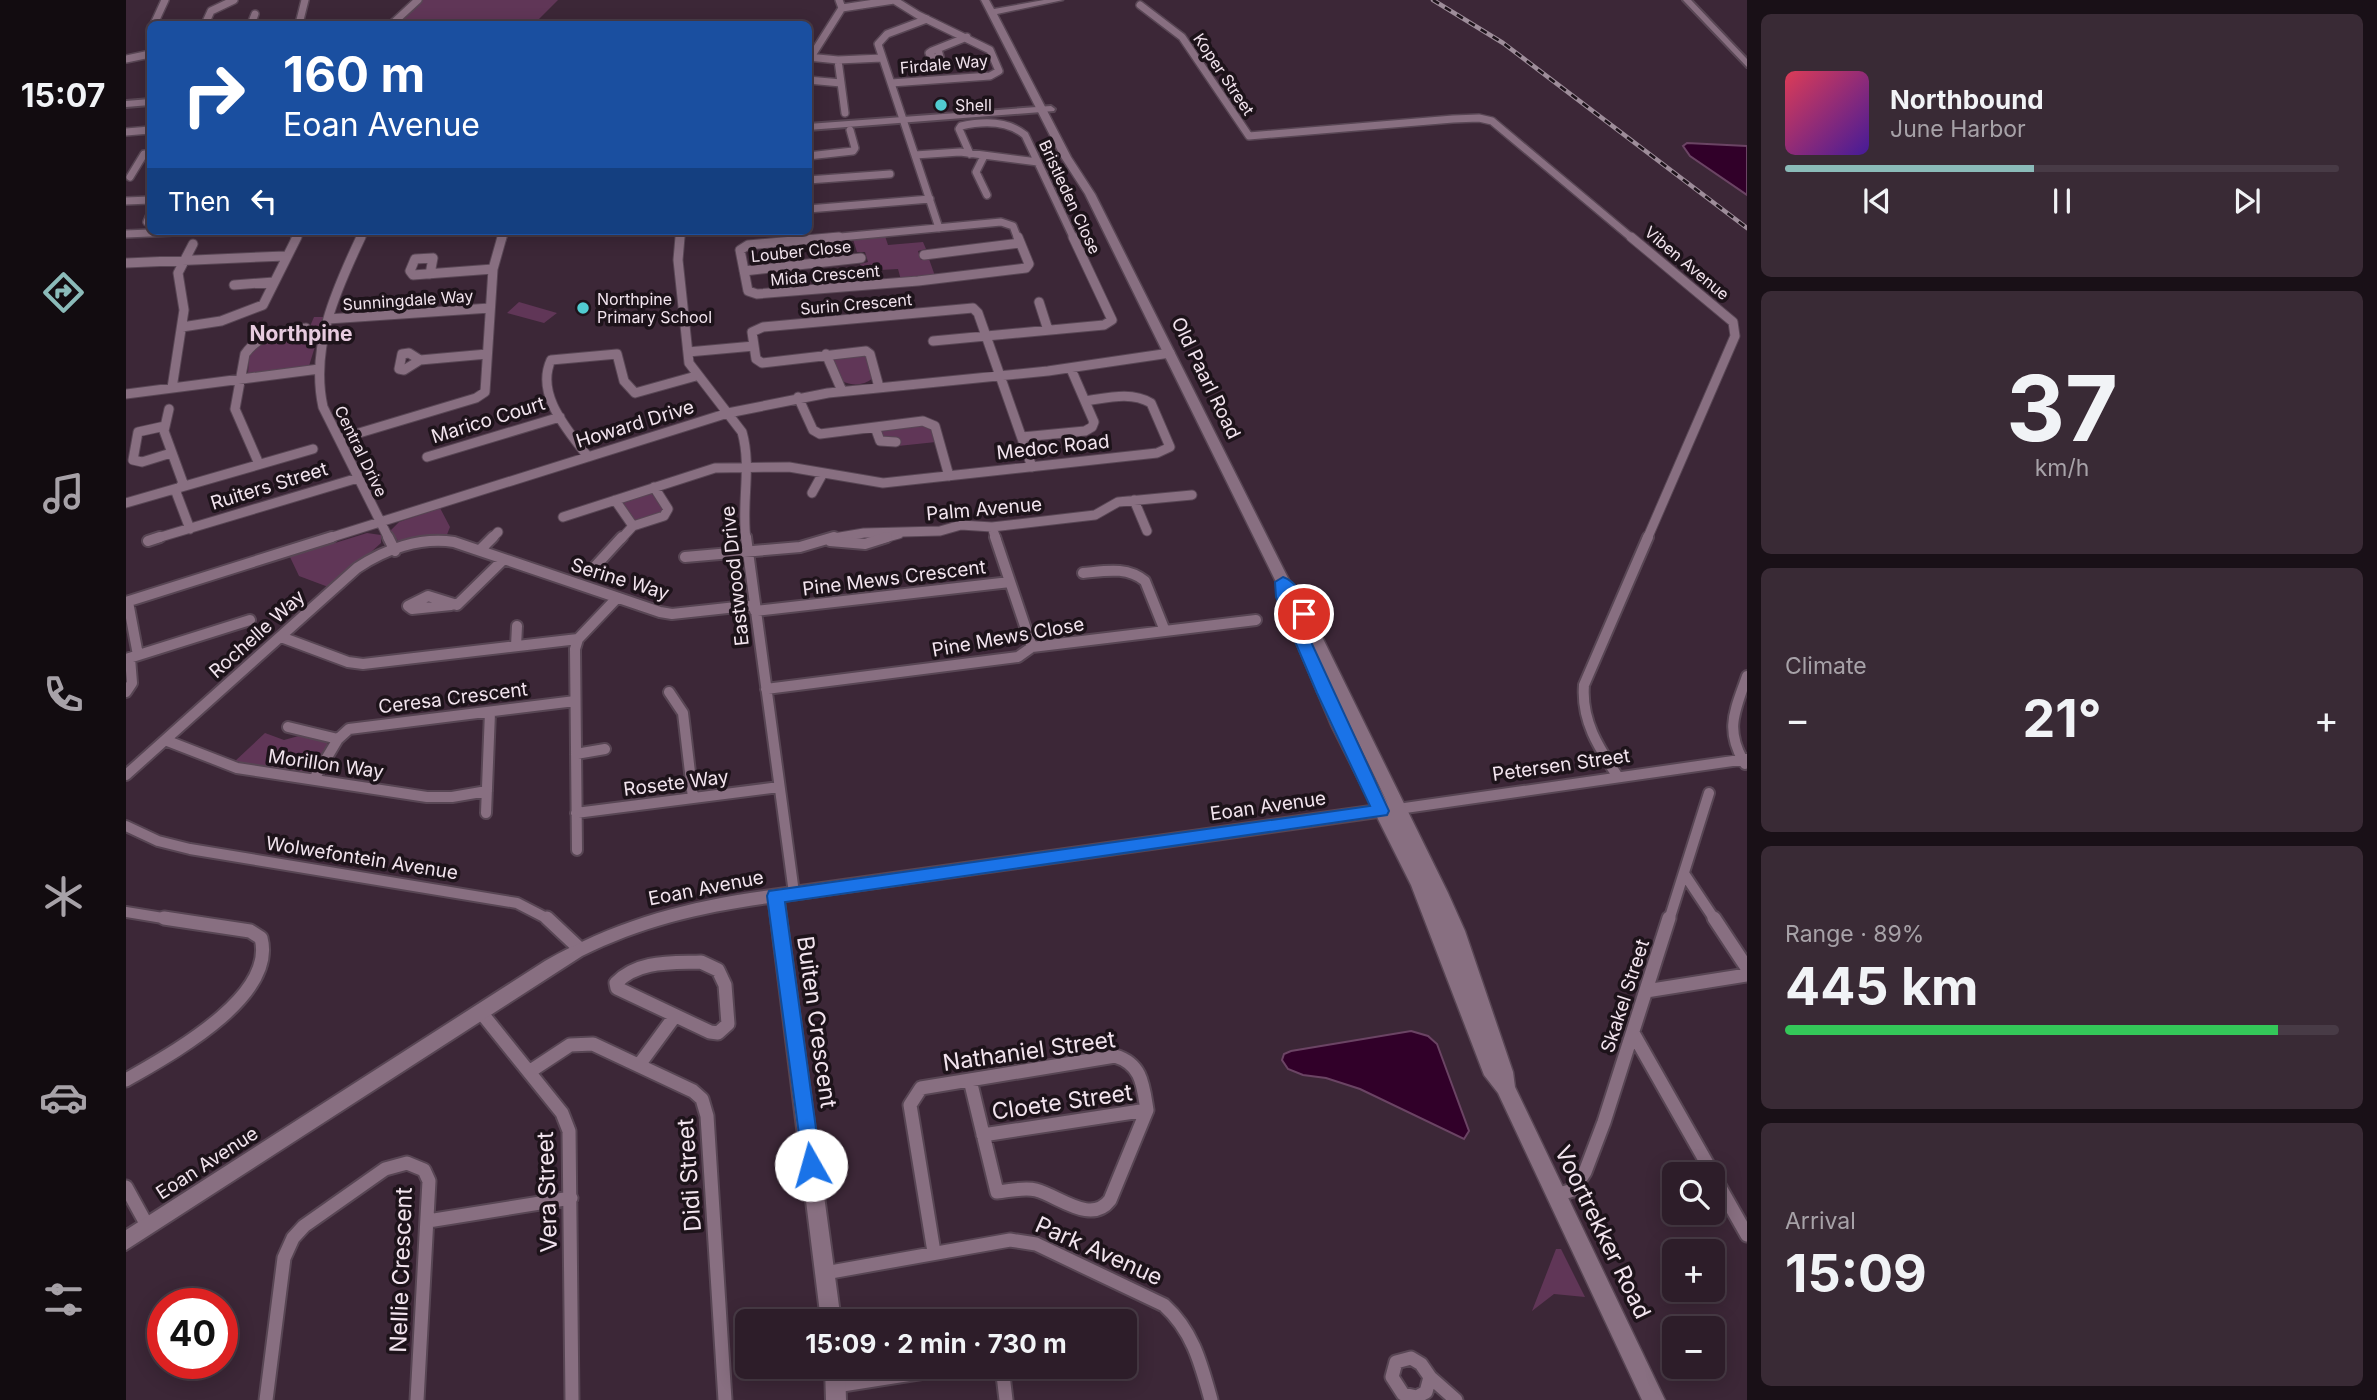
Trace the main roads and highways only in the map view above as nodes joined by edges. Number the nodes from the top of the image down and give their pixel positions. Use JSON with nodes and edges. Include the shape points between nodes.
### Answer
{"nodes":[{"id":1,"x":1029,"y":0,"type":"edge"},
{"id":2,"x":1059,"y":0,"type":"edge"},
{"id":3,"x":994,"y":6,"type":"edge"},
{"id":4,"x":1390,"y":810,"type":"joint"},
{"id":5,"x":1654,"y":1400,"type":"edge"}],
"edges":[{"from":1,"to":3,"type":"main road"},
{"from":2,"to":3,"type":"main road"},
{"from":3,"to":4,"type":"main road","name":"Old Paarl Road","via":[[1087,178],[1090,194],[1283,582],[1284,597],[1325,693]]},
{"from":4,"to":5,"type":"main road","name":"Voortrekker Road","via":[[1494,1075],[1504,1087]]}]}
